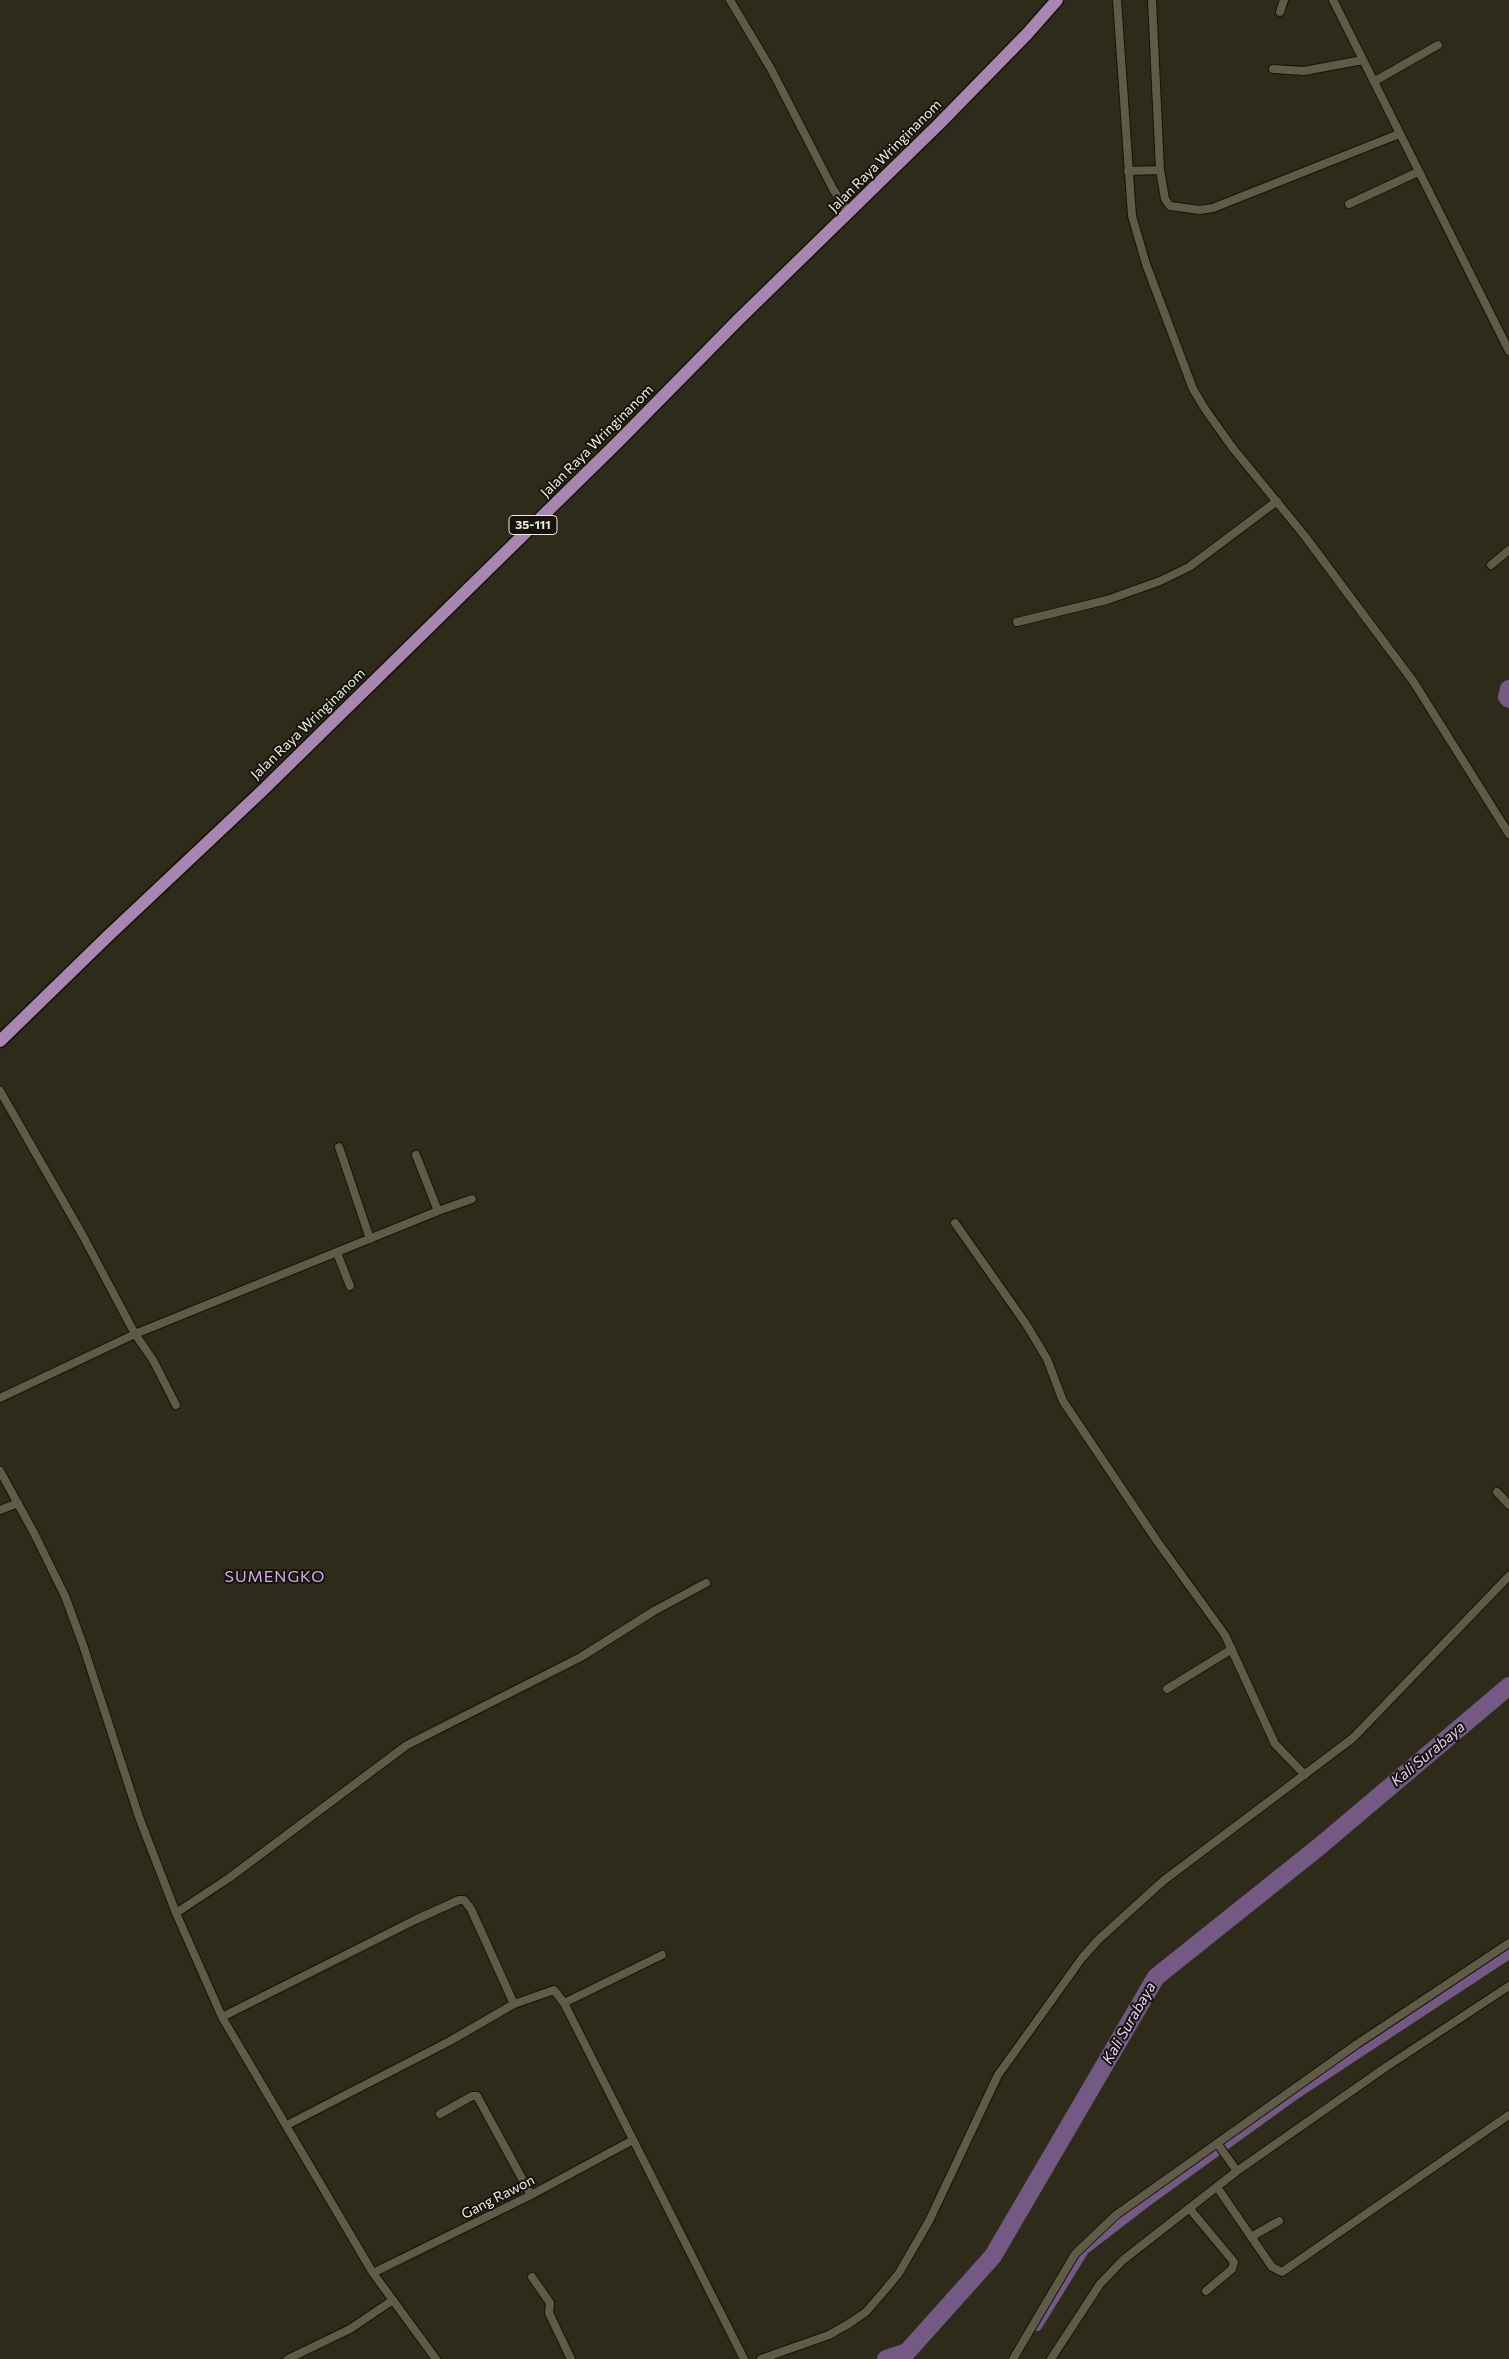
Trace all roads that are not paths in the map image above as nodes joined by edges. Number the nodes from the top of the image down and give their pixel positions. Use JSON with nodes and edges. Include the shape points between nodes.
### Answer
{"nodes":[{"id":1,"x":730,"y":0,"type":"edge"},
{"id":2,"x":1057,"y":0,"type":"edge"},
{"id":3,"x":1117,"y":0,"type":"edge"},
{"id":4,"x":1152,"y":0,"type":"edge"},
{"id":5,"x":1284,"y":0,"type":"edge"},
{"id":6,"x":1333,"y":0,"type":"edge"},
{"id":7,"x":1280,"y":12,"type":"dead end"},
{"id":8,"x":1438,"y":45,"type":"dead end"},
{"id":9,"x":1363,"y":60,"type":"junction"},
{"id":10,"x":1273,"y":69,"type":"dead end"},
{"id":11,"x":1375,"y":81,"type":"junction"},
{"id":12,"x":1399,"y":134,"type":"junction"},
{"id":13,"x":1160,"y":170,"type":"junction"},
{"id":14,"x":1128,"y":171,"type":"junction"},
{"id":15,"x":1418,"y":172,"type":"junction"},
{"id":16,"x":1349,"y":204,"type":"dead end"},
{"id":17,"x":849,"y":214,"type":"junction"},
{"id":18,"x":1509,"y":351,"type":"edge"},
{"id":19,"x":1277,"y":501,"type":"junction"},
{"id":20,"x":1509,"y":550,"type":"edge"},
{"id":21,"x":1491,"y":565,"type":"dead end"},
{"id":22,"x":1017,"y":622,"type":"dead end"},
{"id":23,"x":1509,"y":834,"type":"edge"},
{"id":24,"x":0,"y":1041,"type":"edge"},
{"id":25,"x":0,"y":1091,"type":"edge"},
{"id":26,"x":339,"y":1147,"type":"dead end"},
{"id":27,"x":416,"y":1155,"type":"dead end"},
{"id":28,"x":472,"y":1199,"type":"dead end"},
{"id":29,"x":438,"y":1211,"type":"junction"},
{"id":30,"x":955,"y":1222,"type":"dead end"},
{"id":31,"x":370,"y":1240,"type":"junction"},
{"id":32,"x":337,"y":1253,"type":"junction"},
{"id":33,"x":350,"y":1286,"type":"dead end"},
{"id":34,"x":135,"y":1334,"type":"junction"},
{"id":35,"x":0,"y":1398,"type":"edge"},
{"id":36,"x":176,"y":1405,"type":"dead end"},
{"id":37,"x":0,"y":1471,"type":"edge"},
{"id":38,"x":1497,"y":1492,"type":"dead end"},
{"id":39,"x":18,"y":1503,"type":"junction"},
{"id":40,"x":1509,"y":1505,"type":"edge"},
{"id":41,"x":0,"y":1510,"type":"edge"},
{"id":42,"x":1509,"y":1576,"type":"edge"},
{"id":43,"x":706,"y":1583,"type":"dead end"},
{"id":44,"x":1232,"y":1648,"type":"junction"},
{"id":45,"x":1167,"y":1689,"type":"dead end"},
{"id":46,"x":1305,"y":1775,"type":"junction"},
{"id":47,"x":176,"y":1913,"type":"junction"},
{"id":48,"x":1509,"y":1943,"type":"edge"},
{"id":49,"x":662,"y":1955,"type":"dead end"},
{"id":50,"x":1509,"y":1986,"type":"edge"},
{"id":51,"x":564,"y":2003,"type":"junction"},
{"id":52,"x":514,"y":2004,"type":"junction"},
{"id":53,"x":222,"y":2017,"type":"junction"},
{"id":54,"x":440,"y":2114,"type":"dead end"},
{"id":55,"x":1509,"y":2115,"type":"edge"},
{"id":56,"x":287,"y":2125,"type":"junction"},
{"id":57,"x":633,"y":2140,"type":"junction"},
{"id":58,"x":1218,"y":2145,"type":"junction"},
{"id":59,"x":1237,"y":2171,"type":"junction"},
{"id":60,"x":1216,"y":2187,"type":"junction"},
{"id":61,"x":531,"y":2195,"type":"junction"},
{"id":62,"x":1192,"y":2212,"type":"junction"},
{"id":63,"x":1279,"y":2222,"type":"dead end"},
{"id":64,"x":1250,"y":2237,"type":"junction"},
{"id":65,"x":373,"y":2273,"type":"junction"},
{"id":66,"x":532,"y":2278,"type":"dead end"},
{"id":67,"x":1206,"y":2292,"type":"dead end"},
{"id":68,"x":392,"y":2300,"type":"junction"},
{"id":69,"x":288,"y":2359,"type":"edge"},
{"id":70,"x":436,"y":2359,"type":"edge"},
{"id":71,"x":570,"y":2359,"type":"edge"},
{"id":72,"x":744,"y":2359,"type":"edge"},
{"id":73,"x":761,"y":2359,"type":"edge"},
{"id":74,"x":1013,"y":2359,"type":"edge"},
{"id":75,"x":1051,"y":2359,"type":"edge"}],
"edges":[{"from":1,"to":17,"type":"street"},
{"from":2,"to":17,"type":"main road","name":"Jalan Raya Wringinanom","number":"35-111"},
{"from":3,"to":14,"type":"street"},
{"from":4,"to":13,"type":"street"},
{"from":5,"to":7,"type":"street"},
{"from":6,"to":9,"type":"street"},
{"from":8,"to":11,"type":"street"},
{"from":9,"to":10,"type":"street","via":[[1304,71]]},
{"from":9,"to":11,"type":"street"},
{"from":11,"to":12,"type":"street"},
{"from":12,"to":13,"type":"street","via":[[1207,209],[1170,206],[1165,199]]},
{"from":12,"to":15,"type":"street"},
{"from":13,"to":14,"type":"street"},
{"from":14,"to":19,"type":"street","via":[[1132,216],[1140,246],[1190,383],[1224,436]]},
{"from":15,"to":16,"type":"street"},
{"from":15,"to":18,"type":"street"},
{"from":17,"to":24,"type":"main road","name":"Jalan Raya Wringinanom","number":"35-111","via":[[262,791]]},
{"from":19,"to":22,"type":"street","via":[[1190,566],[1160,581],[1107,600]]},
{"from":19,"to":23,"type":"street","via":[[1413,681]]},
{"from":20,"to":21,"type":"street"},
{"from":25,"to":34,"type":"street"},
{"from":26,"to":31,"type":"street"},
{"from":27,"to":29,"type":"street"},
{"from":28,"to":29,"type":"street"},
{"from":29,"to":31,"type":"street"},
{"from":30,"to":44,"type":"street","via":[[1026,1324],[1047,1359],[1063,1401]]},
{"from":31,"to":32,"type":"street"},
{"from":32,"to":33,"type":"street"},
{"from":32,"to":34,"type":"street"},
{"from":34,"to":35,"type":"street"},
{"from":34,"to":36,"type":"street","via":[[153,1360]]},
{"from":37,"to":39,"type":"street"},
{"from":38,"to":40,"type":"street"},
{"from":39,"to":41,"type":"street"},
{"from":39,"to":47,"type":"street","via":[[73,1617],[139,1818]]},
{"from":42,"to":46,"type":"street","via":[[1366,1726]]},
{"from":43,"to":47,"type":"street","via":[[581,1657],[407,1744],[229,1878]]},
{"from":44,"to":45,"type":"street"},
{"from":44,"to":46,"type":"street","via":[[1275,1744]]},
{"from":46,"to":73,"type":"street","via":[[1162,1881],[1082,1958],[998,2075],[929,2221],[898,2273],[876,2302],[829,2335]]},
{"from":47,"to":53,"type":"street"},
{"from":48,"to":58,"type":"street","via":[[1363,2040]]},
{"from":49,"to":51,"type":"street"},
{"from":50,"to":59,"type":"street"},
{"from":51,"to":52,"type":"street","via":[[554,1990]]},
{"from":51,"to":57,"type":"street"},
{"from":52,"to":53,"type":"street","via":[[471,1909],[464,1900],[459,1900]]},
{"from":52,"to":56,"type":"street","via":[[450,2041]]},
{"from":53,"to":56,"type":"street"},
{"from":54,"to":61,"type":"street","via":[[477,2096]]},
{"from":55,"to":64,"type":"street","via":[[1286,2270],[1274,2269]]},
{"from":56,"to":65,"type":"street"},
{"from":57,"to":61,"type":"street","name":"Gang Rawon"},
{"from":57,"to":72,"type":"street"},
{"from":58,"to":59,"type":"street"},
{"from":58,"to":74,"type":"street","via":[[1126,2207],[1076,2254]]},
{"from":59,"to":60,"type":"street"},
{"from":60,"to":62,"type":"street"},
{"from":60,"to":64,"type":"street"},
{"from":61,"to":65,"type":"street","name":"Gang Rawon"},
{"from":62,"to":67,"type":"street","via":[[1234,2262],[1232,2268]]},
{"from":62,"to":75,"type":"street","via":[[1107,2276]]},
{"from":63,"to":64,"type":"street"},
{"from":65,"to":68,"type":"street"},
{"from":66,"to":71,"type":"street","via":[[550,2303],[549,2313]]},
{"from":68,"to":69,"type":"street","via":[[350,2329]]},
{"from":68,"to":70,"type":"street"}]}
